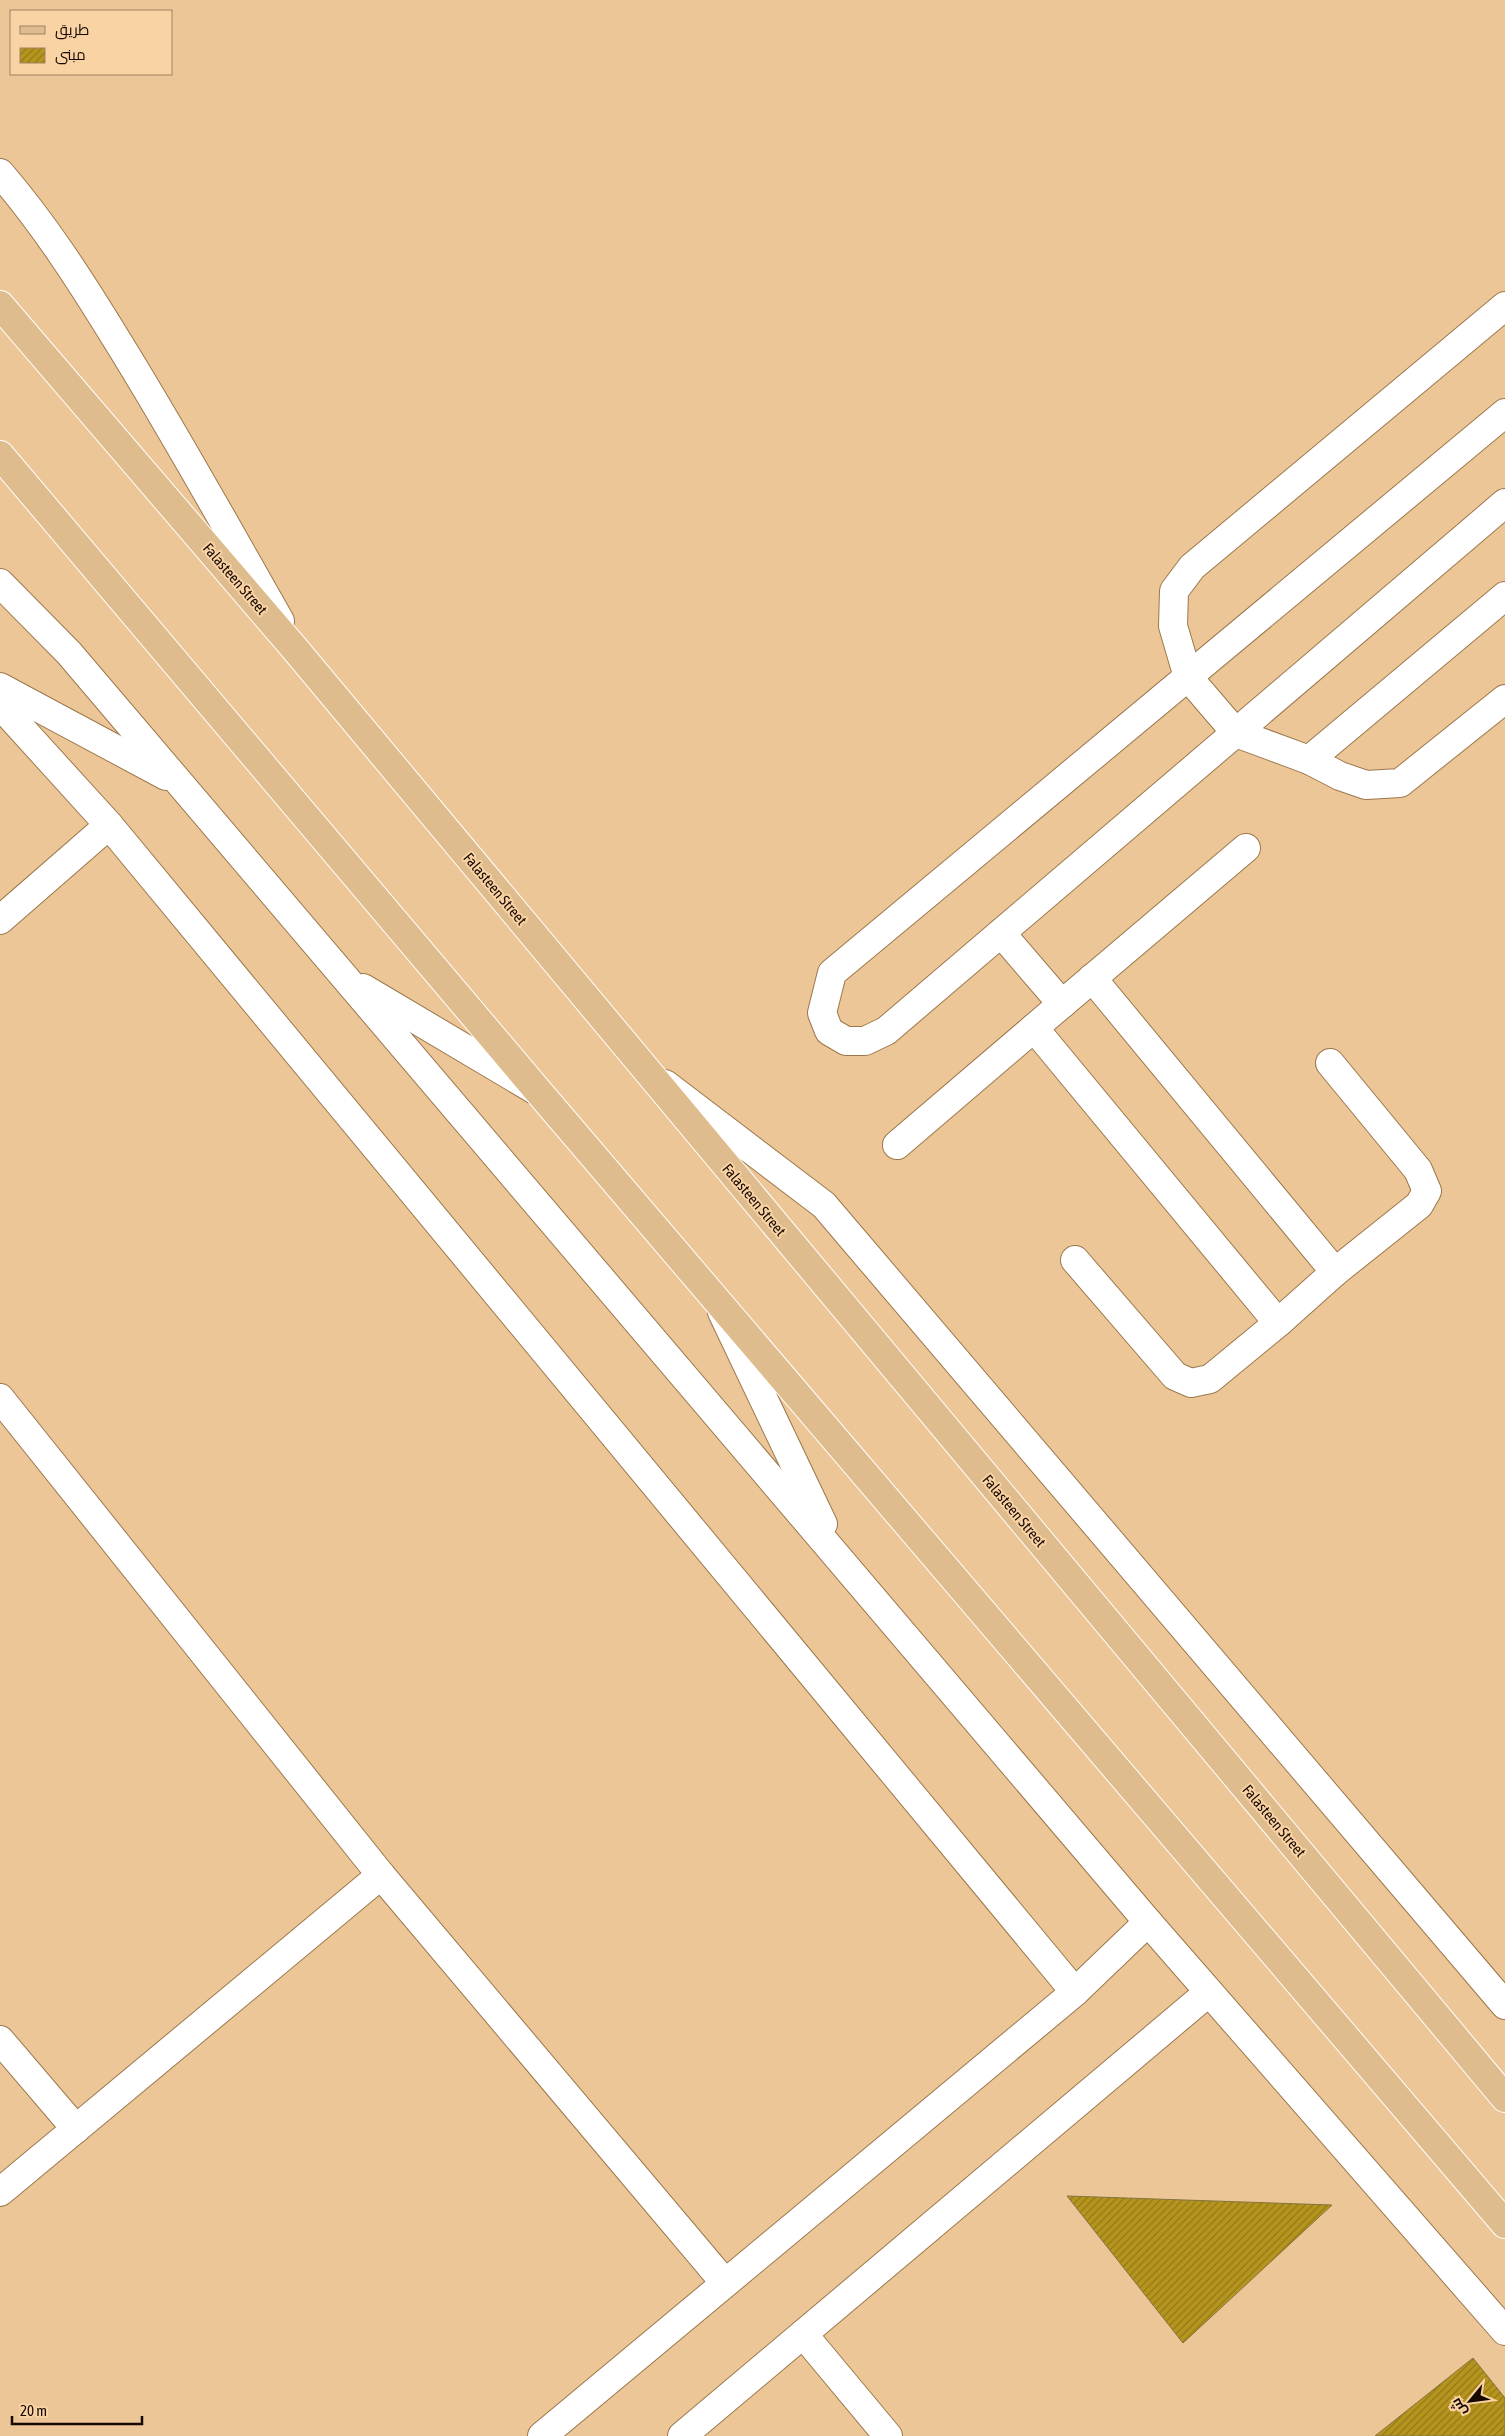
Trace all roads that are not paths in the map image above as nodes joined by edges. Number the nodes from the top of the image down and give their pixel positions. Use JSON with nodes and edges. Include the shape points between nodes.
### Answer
{"nodes":[{"id":1,"x":0,"y":173,"type":"edge"},
{"id":2,"x":0,"y":305,"type":"edge"},
{"id":3,"x":1505,"y":306,"type":"edge"},
{"id":4,"x":1505,"y":413,"type":"edge"},
{"id":5,"x":0,"y":455,"type":"edge"},
{"id":6,"x":1505,"y":503,"type":"edge"},
{"id":7,"x":0,"y":583,"type":"edge"},
{"id":8,"x":1505,"y":596,"type":"edge"},
{"id":9,"x":295,"y":649,"type":"junction"},
{"id":10,"x":1188,"y":677,"type":"junction"},
{"id":11,"x":0,"y":687,"type":"edge"},
{"id":12,"x":1505,"y":699,"type":"edge"},
{"id":13,"x":0,"y":705,"type":"edge"},
{"id":14,"x":1236,"y":733,"type":"junction"},
{"id":15,"x":1309,"y":760,"type":"junction"},
{"id":16,"x":180,"y":784,"type":"junction"},
{"id":17,"x":109,"y":825,"type":"junction"},
{"id":18,"x":1246,"y":848,"type":"dead end"},
{"id":19,"x":0,"y":920,"type":"edge"},
{"id":20,"x":1001,"y":933,"type":"junction"},
{"id":21,"x":345,"y":977,"type":"junction"},
{"id":22,"x":1092,"y":978,"type":"junction"},
{"id":23,"x":1062,"y":1004,"type":"junction"},
{"id":24,"x":1034,"y":1028,"type":"junction"},
{"id":25,"x":1330,"y":1063,"type":"dead end"},
{"id":26,"x":644,"y":1068,"type":"junction"},
{"id":27,"x":538,"y":1091,"type":"junction"},
{"id":28,"x":897,"y":1145,"type":"dead end"},
{"id":29,"x":1075,"y":1260,"type":"dead end"},
{"id":30,"x":1335,"y":1272,"type":"junction"},
{"id":31,"x":715,"y":1299,"type":"junction"},
{"id":32,"x":1278,"y":1322,"type":"junction"},
{"id":33,"x":0,"y":1398,"type":"edge"},
{"id":34,"x":840,"y":1559,"type":"junction"},
{"id":35,"x":381,"y":1876,"type":"junction"},
{"id":36,"x":1148,"y":1922,"type":"junction"},
{"id":37,"x":1075,"y":1992,"type":"junction"},
{"id":38,"x":1209,"y":1992,"type":"junction"},
{"id":39,"x":1505,"y":2005,"type":"edge"},
{"id":40,"x":0,"y":2040,"type":"edge"},
{"id":41,"x":1505,"y":2098,"type":"edge"},
{"id":42,"x":76,"y":2129,"type":"junction"},
{"id":43,"x":0,"y":2192,"type":"edge"},
{"id":44,"x":1505,"y":2224,"type":"edge"},
{"id":45,"x":725,"y":2283,"type":"junction"},
{"id":46,"x":1505,"y":2331,"type":"edge"},
{"id":47,"x":802,"y":2334,"type":"junction"},
{"id":48,"x":542,"y":2436,"type":"edge"},
{"id":49,"x":682,"y":2436,"type":"edge"},
{"id":50,"x":888,"y":2436,"type":"edge"}],
"edges":[{"from":1,"to":9,"type":"street","via":[[74,272],[168,422]]},
{"from":2,"to":9,"type":"main road","name":"Falasteen Street"},
{"from":3,"to":10,"type":"street","via":[[1192,568],[1174,591],[1173,626]]},
{"from":4,"to":10,"type":"street"},
{"from":5,"to":27,"type":"main road"},
{"from":6,"to":14,"type":"street"},
{"from":7,"to":16,"type":"street","via":[[69,653]]},
{"from":8,"to":15,"type":"street"},
{"from":9,"to":26,"type":"main road","name":"Falasteen Street"},
{"from":10,"to":14,"type":"street"},
{"from":10,"to":20,"type":"street","via":[[832,972],[822,1013],[829,1031],[846,1041],[865,1041],[886,1031]]},
{"from":11,"to":16,"type":"street"},
{"from":12,"to":15,"type":"street","via":[[1400,783],[1366,785]]},
{"from":13,"to":17,"type":"street"},
{"from":14,"to":15,"type":"street"},
{"from":14,"to":20,"type":"street"},
{"from":16,"to":21,"type":"street"},
{"from":17,"to":19,"type":"street"},
{"from":17,"to":37,"type":"street"},
{"from":18,"to":22,"type":"street"},
{"from":20,"to":23,"type":"street"},
{"from":21,"to":27,"type":"street"},
{"from":21,"to":34,"type":"street"},
{"from":22,"to":23,"type":"street"},
{"from":22,"to":30,"type":"street"},
{"from":23,"to":24,"type":"street"},
{"from":24,"to":28,"type":"street"},
{"from":24,"to":32,"type":"street"},
{"from":25,"to":30,"type":"street","via":[[1418,1170],[1427,1192],[1419,1205]]},
{"from":26,"to":39,"type":"street","via":[[824,1205]]},
{"from":26,"to":41,"type":"main road","name":"Falasteen Street"},
{"from":27,"to":31,"type":"main road"},
{"from":29,"to":32,"type":"street","via":[[1176,1376],[1191,1383],[1210,1379]]},
{"from":30,"to":32,"type":"street"},
{"from":31,"to":34,"type":"street"},
{"from":31,"to":44,"type":"main road"},
{"from":33,"to":35,"type":"street"},
{"from":34,"to":36,"type":"street"},
{"from":35,"to":42,"type":"street"},
{"from":35,"to":45,"type":"street"},
{"from":36,"to":37,"type":"street"},
{"from":36,"to":38,"type":"street"},
{"from":37,"to":45,"type":"street"},
{"from":38,"to":46,"type":"street"},
{"from":38,"to":47,"type":"street"},
{"from":40,"to":42,"type":"street"},
{"from":42,"to":43,"type":"street"},
{"from":45,"to":48,"type":"street"},
{"from":47,"to":49,"type":"street"},
{"from":47,"to":50,"type":"street"}]}
